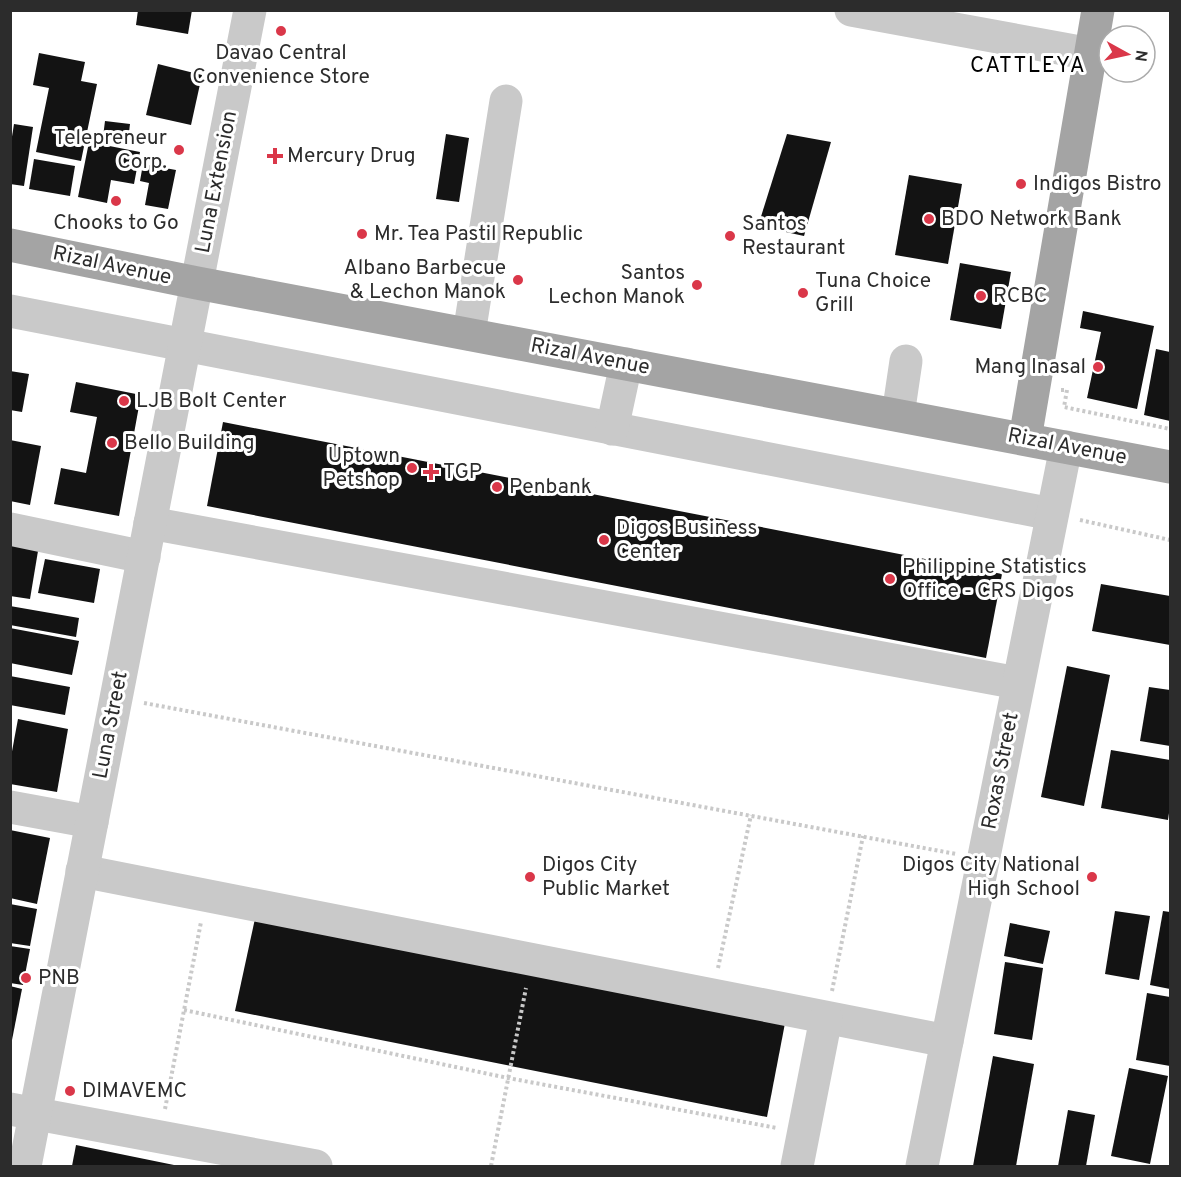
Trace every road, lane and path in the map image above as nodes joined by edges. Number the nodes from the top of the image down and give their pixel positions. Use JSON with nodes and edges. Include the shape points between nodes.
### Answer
{"nodes":[{"id":1,"x":250,"y":10,"type":"edge"},
{"id":2,"x":851,"y":10,"type":"edge"},
{"id":3,"x":1098,"y":10,"type":"edge"},
{"id":4,"x":1091,"y":54,"type":"junction"},
{"id":5,"x":506,"y":101,"type":"dead end"},
{"id":6,"x":10,"y":245,"type":"edge"},
{"id":7,"x":197,"y":283,"type":"junction"},
{"id":8,"x":10,"y":311,"type":"edge"},
{"id":9,"x":469,"y":334,"type":"junction"},
{"id":10,"x":185,"y":346,"type":"junction"},
{"id":11,"x":906,"y":361,"type":"dead end"},
{"id":12,"x":626,"y":364,"type":"junction"},
{"id":13,"x":1034,"y":386,"type":"junction"},
{"id":14,"x":898,"y":415,"type":"junction"},
{"id":15,"x":612,"y":429,"type":"junction"},
{"id":16,"x":1170,"y":429,"type":"edge"},
{"id":17,"x":1024,"y":439,"type":"junction"},
{"id":18,"x":1066,"y":447,"type":"junction"},
{"id":19,"x":1170,"y":468,"type":"edge"},
{"id":20,"x":1052,"y":514,"type":"junction"},
{"id":21,"x":150,"y":522,"type":"junction"},
{"id":22,"x":10,"y":529,"type":"edge"},
{"id":23,"x":1170,"y":540,"type":"edge"},
{"id":24,"x":144,"y":556,"type":"junction"},
{"id":25,"x":1018,"y":683,"type":"junction"},
{"id":26,"x":117,"y":698,"type":"junction"},
{"id":27,"x":10,"y":807,"type":"edge"},
{"id":28,"x":751,"y":815,"type":"junction"},
{"id":29,"x":92,"y":822,"type":"junction"},
{"id":30,"x":863,"y":837,"type":"junction"},
{"id":31,"x":983,"y":860,"type":"junction"},
{"id":32,"x":82,"y":871,"type":"junction"},
{"id":33,"x":206,"y":894,"type":"junction"},
{"id":34,"x":531,"y":959,"type":"junction"},
{"id":35,"x":713,"y":995,"type":"junction"},
{"id":36,"x":184,"y":1010,"type":"junction"},
{"id":37,"x":826,"y":1018,"type":"junction"},
{"id":38,"x":946,"y":1041,"type":"junction"},
{"id":39,"x":508,"y":1078,"type":"junction"},
{"id":40,"x":23,"y":1111,"type":"edge"},
{"id":41,"x":803,"y":1133,"type":"junction"},
{"id":42,"x":159,"y":1136,"type":"junction"},
{"id":43,"x":24,"y":1167,"type":"edge"},
{"id":44,"x":316,"y":1167,"type":"edge"},
{"id":45,"x":491,"y":1167,"type":"edge"},
{"id":46,"x":797,"y":1167,"type":"edge"},
{"id":47,"x":922,"y":1167,"type":"edge"}],
"edges":[{"from":1,"to":7,"type":"street","name":"Luna Extension"},
{"from":2,"to":4,"type":"street"},
{"from":3,"to":4,"type":"main road"},
{"from":4,"to":13,"type":"main road"},
{"from":5,"to":9,"type":"street"},
{"from":6,"to":7,"type":"main road","name":"Rizal Avenue"},
{"from":7,"to":9,"type":"main road","name":"Rizal Avenue"},
{"from":7,"to":10,"type":"street","name":"Luna Street"},
{"from":8,"to":10,"type":"street"},
{"from":9,"to":12,"type":"main road","name":"Rizal Avenue"},
{"from":10,"to":15,"type":"street"},
{"from":10,"to":21,"type":"street","name":"Luna Street"},
{"from":11,"to":14,"type":"street"},
{"from":12,"to":14,"type":"main road","name":"Rizal Avenue"},
{"from":12,"to":15,"type":"street"},
{"from":13,"to":16,"type":"path","via":[[1067,390],[1064,407]]},
{"from":13,"to":17,"type":"main road"},
{"from":14,"to":17,"type":"main road","name":"Rizal Avenue"},
{"from":15,"to":20,"type":"street"},
{"from":17,"to":18,"type":"main road","name":"Rizal Avenue"},
{"from":18,"to":19,"type":"main road","name":"Rizal Avenue"},
{"from":18,"to":20,"type":"street","name":"Roxas Street"},
{"from":20,"to":23,"type":"path"},
{"from":20,"to":25,"type":"street","name":"Roxas Street"},
{"from":21,"to":24,"type":"street","name":"Luna Street"},
{"from":21,"to":25,"type":"street"},
{"from":22,"to":24,"type":"street"},
{"from":24,"to":26,"type":"street","name":"Luna Street"},
{"from":25,"to":31,"type":"street","name":"Roxas Street"},
{"from":26,"to":28,"type":"path"},
{"from":26,"to":29,"type":"street","name":"Luna Street"},
{"from":27,"to":29,"type":"street"},
{"from":28,"to":30,"type":"path"},
{"from":28,"to":35,"type":"path"},
{"from":29,"to":32,"type":"street","name":"Luna Street"},
{"from":30,"to":31,"type":"path"},
{"from":30,"to":37,"type":"path"},
{"from":31,"to":38,"type":"street","name":"Roxas Street"},
{"from":32,"to":33,"type":"street"},
{"from":32,"to":40,"type":"street","name":"Luna Street"},
{"from":33,"to":34,"type":"street"},
{"from":33,"to":36,"type":"path"},
{"from":34,"to":35,"type":"street"},
{"from":34,"to":39,"type":"path"},
{"from":35,"to":37,"type":"street"},
{"from":36,"to":39,"type":"path"},
{"from":36,"to":42,"type":"path"},
{"from":37,"to":38,"type":"street"},
{"from":37,"to":41,"type":"street"},
{"from":38,"to":47,"type":"street","name":"Roxas Street"},
{"from":39,"to":41,"type":"path"},
{"from":39,"to":45,"type":"path"},
{"from":40,"to":42,"type":"street"},
{"from":40,"to":43,"type":"street","name":"Luna Street"},
{"from":41,"to":46,"type":"street"},
{"from":42,"to":44,"type":"street"}]}
